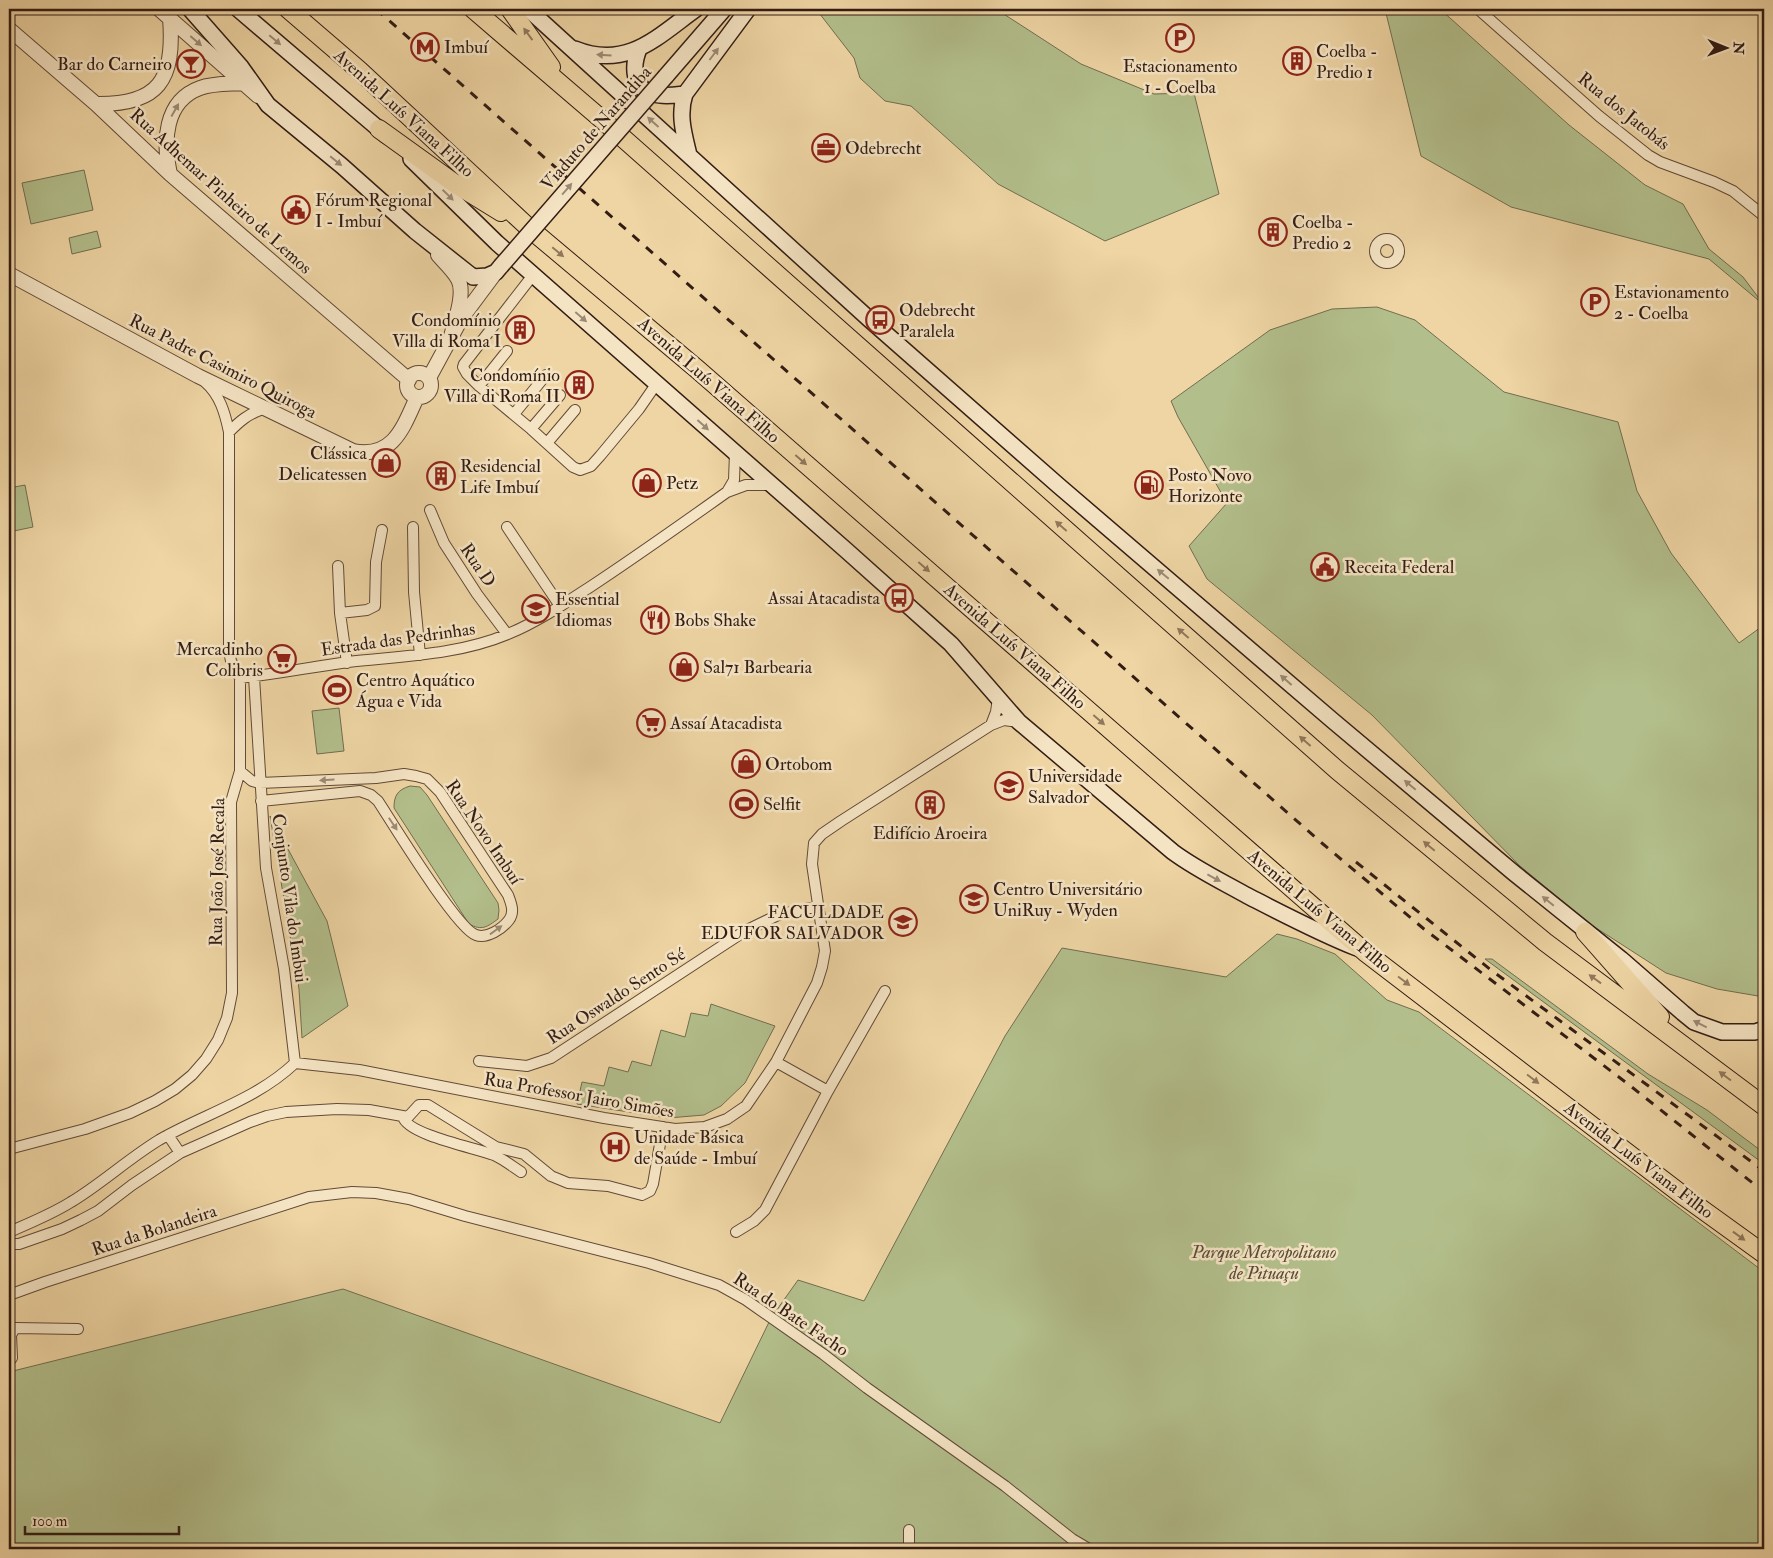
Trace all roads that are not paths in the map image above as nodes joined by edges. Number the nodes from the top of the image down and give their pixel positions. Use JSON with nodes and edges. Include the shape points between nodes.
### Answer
{"nodes":[{"id":1,"x":159,"y":9,"type":"edge"},
{"id":2,"x":190,"y":9,"type":"edge"},
{"id":3,"x":238,"y":9,"type":"edge"},
{"id":4,"x":288,"y":9,"type":"edge"},
{"id":5,"x":473,"y":9,"type":"edge"},
{"id":6,"x":510,"y":9,"type":"edge"},
{"id":7,"x":528,"y":9,"type":"edge"},
{"id":8,"x":696,"y":9,"type":"edge"},
{"id":9,"x":724,"y":9,"type":"edge"},
{"id":10,"x":748,"y":9,"type":"edge"},
{"id":11,"x":1478,"y":9,"type":"edge"},
{"id":12,"x":170,"y":18,"type":"junction"},
{"id":13,"x":9,"y":29,"type":"edge"},
{"id":14,"x":569,"y":46,"type":"junction"},
{"id":15,"x":639,"y":49,"type":"junction"},
{"id":16,"x":242,"y":83,"type":"junction"},
{"id":17,"x":566,"y":88,"type":"junction"},
{"id":18,"x":685,"y":94,"type":"junction"},
{"id":19,"x":96,"y":104,"type":"junction"},
{"id":20,"x":268,"y":105,"type":"junction"},
{"id":21,"x":379,"y":128,"type":"junction"},
{"id":22,"x":689,"y":155,"type":"junction"},
{"id":23,"x":170,"y":174,"type":"junction"},
{"id":24,"x":1764,"y":216,"type":"edge"},
{"id":25,"x":529,"y":228,"type":"junction"},
{"id":26,"x":415,"y":230,"type":"junction"},
{"id":27,"x":499,"y":269,"type":"junction"},
{"id":28,"x":9,"y":274,"type":"edge"},
{"id":29,"x":533,"y":275,"type":"junction"},
{"id":30,"x":450,"y":340,"type":"junction"},
{"id":31,"x":507,"y":351,"type":"dead end"},
{"id":32,"x":198,"y":376,"type":"junction"},
{"id":33,"x":426,"y":376,"type":"junction"},
{"id":34,"x":546,"y":376,"type":"dead end"},
{"id":35,"x":657,"y":383,"type":"junction"},
{"id":36,"x":479,"y":386,"type":"junction"},
{"id":37,"x":412,"y":390,"type":"junction"},
{"id":38,"x":560,"y":395,"type":"dead end"},
{"id":39,"x":263,"y":409,"type":"junction"},
{"id":40,"x":575,"y":410,"type":"dead end"},
{"id":41,"x":514,"y":414,"type":"junction"},
{"id":42,"x":531,"y":429,"type":"junction"},
{"id":43,"x":229,"y":432,"type":"junction"},
{"id":44,"x":546,"y":443,"type":"junction"},
{"id":45,"x":735,"y":452,"type":"junction"},
{"id":46,"x":771,"y":485,"type":"junction"},
{"id":47,"x":727,"y":492,"type":"junction"},
{"id":48,"x":430,"y":510,"type":"dead end"},
{"id":49,"x":413,"y":527,"type":"dead end"},
{"id":50,"x":507,"y":527,"type":"dead end"},
{"id":51,"x":382,"y":530,"type":"dead end"},
{"id":52,"x":338,"y":566,"type":"dead end"},
{"id":53,"x":560,"y":606,"type":"junction"},
{"id":54,"x":340,"y":613,"type":"junction"},
{"id":55,"x":507,"y":634,"type":"junction"},
{"id":56,"x":420,"y":655,"type":"junction"},
{"id":57,"x":346,"y":663,"type":"junction"},
{"id":58,"x":254,"y":676,"type":"junction"},
{"id":59,"x":240,"y":678,"type":"junction"},
{"id":60,"x":998,"y":698,"type":"junction"},
{"id":61,"x":1019,"y":722,"type":"junction"},
{"id":62,"x":991,"y":725,"type":"junction"},
{"id":63,"x":240,"y":771,"type":"junction"},
{"id":64,"x":309,"y":781,"type":"junction"},
{"id":65,"x":260,"y":783,"type":"junction"},
{"id":66,"x":310,"y":796,"type":"junction"},
{"id":67,"x":261,"y":801,"type":"junction"},
{"id":68,"x":818,"y":906,"type":"junction"},
{"id":69,"x":1585,"y":932,"type":"junction"},
{"id":70,"x":1365,"y":952,"type":"junction"},
{"id":71,"x":885,"y":991,"type":"dead end"},
{"id":72,"x":1764,"y":1029,"type":"edge"},
{"id":73,"x":1689,"y":1049,"type":"junction"},
{"id":74,"x":479,"y":1061,"type":"dead end"},
{"id":75,"x":776,"y":1062,"type":"junction"},
{"id":76,"x":295,"y":1064,"type":"junction"},
{"id":77,"x":828,"y":1091,"type":"junction"},
{"id":78,"x":1764,"y":1106,"type":"edge"},
{"id":79,"x":403,"y":1117,"type":"junction"},
{"id":80,"x":663,"y":1127,"type":"junction"},
{"id":81,"x":168,"y":1135,"type":"junction"},
{"id":82,"x":9,"y":1149,"type":"edge"},
{"id":83,"x":180,"y":1153,"type":"junction"},
{"id":84,"x":521,"y":1172,"type":"dead end"},
{"id":85,"x":309,"y":1196,"type":"joint"},
{"id":86,"x":9,"y":1232,"type":"edge"},
{"id":87,"x":736,"y":1232,"type":"dead end"},
{"id":88,"x":9,"y":1244,"type":"edge"},
{"id":89,"x":1764,"y":1254,"type":"edge"},
{"id":90,"x":9,"y":1295,"type":"edge"},
{"id":91,"x":78,"y":1329,"type":"dead end"},
{"id":92,"x":9,"y":1361,"type":"edge"},
{"id":93,"x":908,"y":1530,"type":"dead end"},
{"id":94,"x":908,"y":1549,"type":"edge"},
{"id":95,"x":1089,"y":1549,"type":"edge"}],
"edges":[{"from":1,"to":12,"type":"street"},
{"from":2,"to":20,"type":"main road","via":[[241,67]]},
{"from":3,"to":21,"type":"main road","name":"Avenida Luís Viana Filho","one_way":true},
{"from":4,"to":25,"type":"highway","name":"Avenida Luís Viana Filho","via":[[359,70]]},
{"from":5,"to":17,"type":"highway"},
{"from":17,"to":6,"type":"highway","one_way":true},
{"from":7,"to":14,"type":"main road"},
{"from":8,"to":15,"type":"main road"},
{"from":27,"to":9,"type":"main road","name":"Viaduto de Narandiba","one_way":true,"bridge":true},
{"from":18,"to":10,"type":"main road","one_way":true},
{"from":11,"to":24,"type":"street","name":"Rua dos Jatobás","via":[[1648,155],[1727,188]]},
{"from":12,"to":16,"type":"street","one_way":true},
{"from":12,"to":19,"type":"street","via":[[170,53],[158,85],[132,102]]},
{"from":13,"to":19,"type":"street","name":"Rua Adhemar Pinheiro de Lemos"},
{"from":15,"to":14,"type":"main road","one_way":true,"via":[[610,55]]},
{"from":22,"to":14,"type":"main road","one_way":true},
{"from":15,"to":18,"type":"main road","via":[[634,74],[642,88],[662,96]]},
{"from":16,"to":20,"type":"street"},
{"from":23,"to":16,"type":"street","one_way":true,"via":[[166,150],[173,110],[181,100],[201,88]]},
{"from":73,"to":17,"type":"highway","one_way":true,"via":[[1545,942],[1337,770]]},
{"from":18,"to":22,"type":"main road","via":[[681,114]]},
{"from":19,"to":23,"type":"street","name":"Rua Adhemar Pinheiro de Lemos"},
{"from":20,"to":26,"type":"main road","one_way":true},
{"from":21,"to":25,"type":"highway","via":[[454,183]]},
{"from":21,"to":29,"type":"main road","name":"Avenida Luís Viana Filho","one_way":true},
{"from":69,"to":22,"type":"main road","one_way":true,"via":[[1060,486],[869,319]]},
{"from":23,"to":37,"type":"street","name":"Rua Adhemar Pinheiro de Lemos"},
{"from":25,"to":70,"type":"highway","name":"Avenida Luís Viana Filho","one_way":true,"via":[[704,375]]},
{"from":26,"to":27,"type":"main road","via":[[473,276],[487,276]]},
{"from":26,"to":30,"type":"street","via":[[459,279],[460,300]]},
{"from":27,"to":30,"type":"street","via":[[461,319]]},
{"from":28,"to":32,"type":"street","name":"Rua Padre Casimiro Quiroga"},
{"from":29,"to":35,"type":"main road","name":"Avenida Luís Viana Filho","one_way":true},
{"from":29,"to":36,"type":"street","via":[[464,364],[466,374]]},
{"from":30,"to":33,"type":"street"},
{"from":31,"to":36,"type":"street"},
{"from":32,"to":39,"type":"street","name":"Rua Padre Casimiro Quiroga"},
{"from":32,"to":43,"type":"street","name":"Rua João José Recala","via":[[211,387],[219,400]]},
{"from":33,"to":37,"type":"street","via":[[415,374]]},
{"from":33,"to":37,"type":"street","via":[[432,385],[430,392],[424,397]]},
{"from":34,"to":41,"type":"street"},
{"from":35,"to":44,"type":"street","via":[[600,456],[586,469],[573,468]]},
{"from":35,"to":45,"type":"main road","name":"Avenida Luís Viana Filho","one_way":true},
{"from":36,"to":41,"type":"street"},
{"from":37,"to":39,"type":"street","name":"Rua Padre Casimiro Quiroga","via":[[411,411],[399,435],[377,452],[344,448]]},
{"from":38,"to":42,"type":"street"},
{"from":39,"to":43,"type":"street","via":[[244,417]]},
{"from":40,"to":44,"type":"street"},
{"from":41,"to":42,"type":"street"},
{"from":42,"to":44,"type":"street"},
{"from":43,"to":59,"type":"street","name":"Rua João José Recala","via":[[228,651]]},
{"from":45,"to":46,"type":"main road","name":"Avenida Luís Viana Filho"},
{"from":45,"to":47,"type":"street","via":[[734,480]]},
{"from":46,"to":47,"type":"street","name":"Estrada das Pedrinhas","via":[[746,485]]},
{"from":46,"to":60,"type":"main road","name":"Avenida Luís Viana Filho","via":[[951,644]]},
{"from":47,"to":53,"type":"street","name":"Estrada das Pedrinhas"},
{"from":48,"to":55,"type":"street","name":"Rua D","via":[[448,551]]},
{"from":49,"to":56,"type":"street","via":[[414,592]]},
{"from":50,"to":53,"type":"street"},
{"from":51,"to":54,"type":"street","via":[[376,562],[375,606]]},
{"from":52,"to":54,"type":"street"},
{"from":53,"to":55,"type":"street","name":"Estrada das Pedrinhas"},
{"from":54,"to":57,"type":"street"},
{"from":55,"to":56,"type":"street","name":"Estrada das Pedrinhas","via":[[474,645]]},
{"from":56,"to":57,"type":"street","name":"Estrada das Pedrinhas"},
{"from":57,"to":58,"type":"street","name":"Estrada das Pedrinhas"},
{"from":58,"to":59,"type":"street","name":"Estrada das Pedrinhas"},
{"from":58,"to":65,"type":"street","name":"Conjunto Vila do Imbui"},
{"from":59,"to":63,"type":"street","name":"Rua João José Recala"},
{"from":60,"to":61,"type":"main road","name":"Avenida Luís Viana Filho"},
{"from":60,"to":62,"type":"street"},
{"from":61,"to":62,"type":"street","name":"Rua Professor Jairo Simões","via":[[1004,720]]},
{"from":61,"to":70,"type":"main road","name":"Avenida Luís Viana Filho","one_way":true,"via":[[1185,861],[1322,935]]},
{"from":62,"to":68,"type":"street","name":"Rua Professor Jairo Simões","via":[[816,839],[812,855]]},
{"from":63,"to":65,"type":"street"},
{"from":63,"to":82,"type":"street","name":"Rua João José Recala","via":[[231,802],[232,993],[218,1040],[192,1075],[155,1101],[85,1129]]},
{"from":64,"to":65,"type":"street","name":"Rua Novo Imbuí"},
{"from":64,"to":66,"type":"street"},
{"from":66,"to":64,"type":"street","name":"Rua Novo Imbuí","one_way":true,"via":[[360,792],[371,795],[470,933],[483,937],[509,920],[512,909],[508,894],[440,792],[427,779],[404,774]]},
{"from":65,"to":67,"type":"street","name":"Conjunto Vila do Imbui"},
{"from":66,"to":67,"type":"street","name":"Rua Novo Imbuí"},
{"from":67,"to":76,"type":"street","name":"Conjunto Vila do Imbui","via":[[269,890],[284,970]]},
{"from":68,"to":74,"type":"street","name":"Rua Oswaldo Sento Sé","via":[[778,915],[745,932],[552,1058],[527,1066]]},
{"from":68,"to":75,"type":"street","name":"Rua Professor Jairo Simões","via":[[824,951],[822,967]]},
{"from":72,"to":69,"type":"main road","one_way":true,"via":[[1722,1032],[1694,1022]]},
{"from":69,"to":73,"type":"highway"},
{"from":70,"to":89,"type":"highway","name":"Avenida Luís Viana Filho","one_way":true},
{"from":71,"to":77,"type":"street"},
{"from":78,"to":73,"type":"highway","one_way":true},
{"from":75,"to":77,"type":"street"},
{"from":75,"to":80,"type":"street","name":"Rua Professor Jairo Simões","via":[[746,1106],[728,1118],[683,1130]]},
{"from":76,"to":80,"type":"street","name":"Rua Professor Jairo Simões","via":[[359,1070]]},
{"from":76,"to":81,"type":"street","via":[[263,1088]]},
{"from":77,"to":87,"type":"street","via":[[765,1210]]},
{"from":79,"to":80,"type":"street","via":[[412,1115],[419,1105],[428,1105],[496,1147],[524,1154],[551,1176],[568,1183],[608,1186],[642,1195],[650,1191],[653,1184]]},
{"from":79,"to":83,"type":"street","via":[[361,1110],[286,1112],[250,1122]]},
{"from":79,"to":84,"type":"street","via":[[411,1127],[496,1156]]},
{"from":81,"to":83,"type":"street"},
{"from":81,"to":86,"type":"street","via":[[70,1203]]},
{"from":83,"to":88,"type":"street","via":[[98,1211],[62,1229],[20,1244]]},
{"from":85,"to":90,"type":"street","name":"Rua da Bolandeira"},
{"from":85,"to":95,"type":"street","name":"Rua do Bate Facho","via":[[352,1192],[409,1200],[649,1263],[719,1285],[823,1354]]},
{"from":91,"to":92,"type":"street","via":[[15,1328],[11,1334],[12,1358]]},
{"from":93,"to":94,"type":"street"}]}
